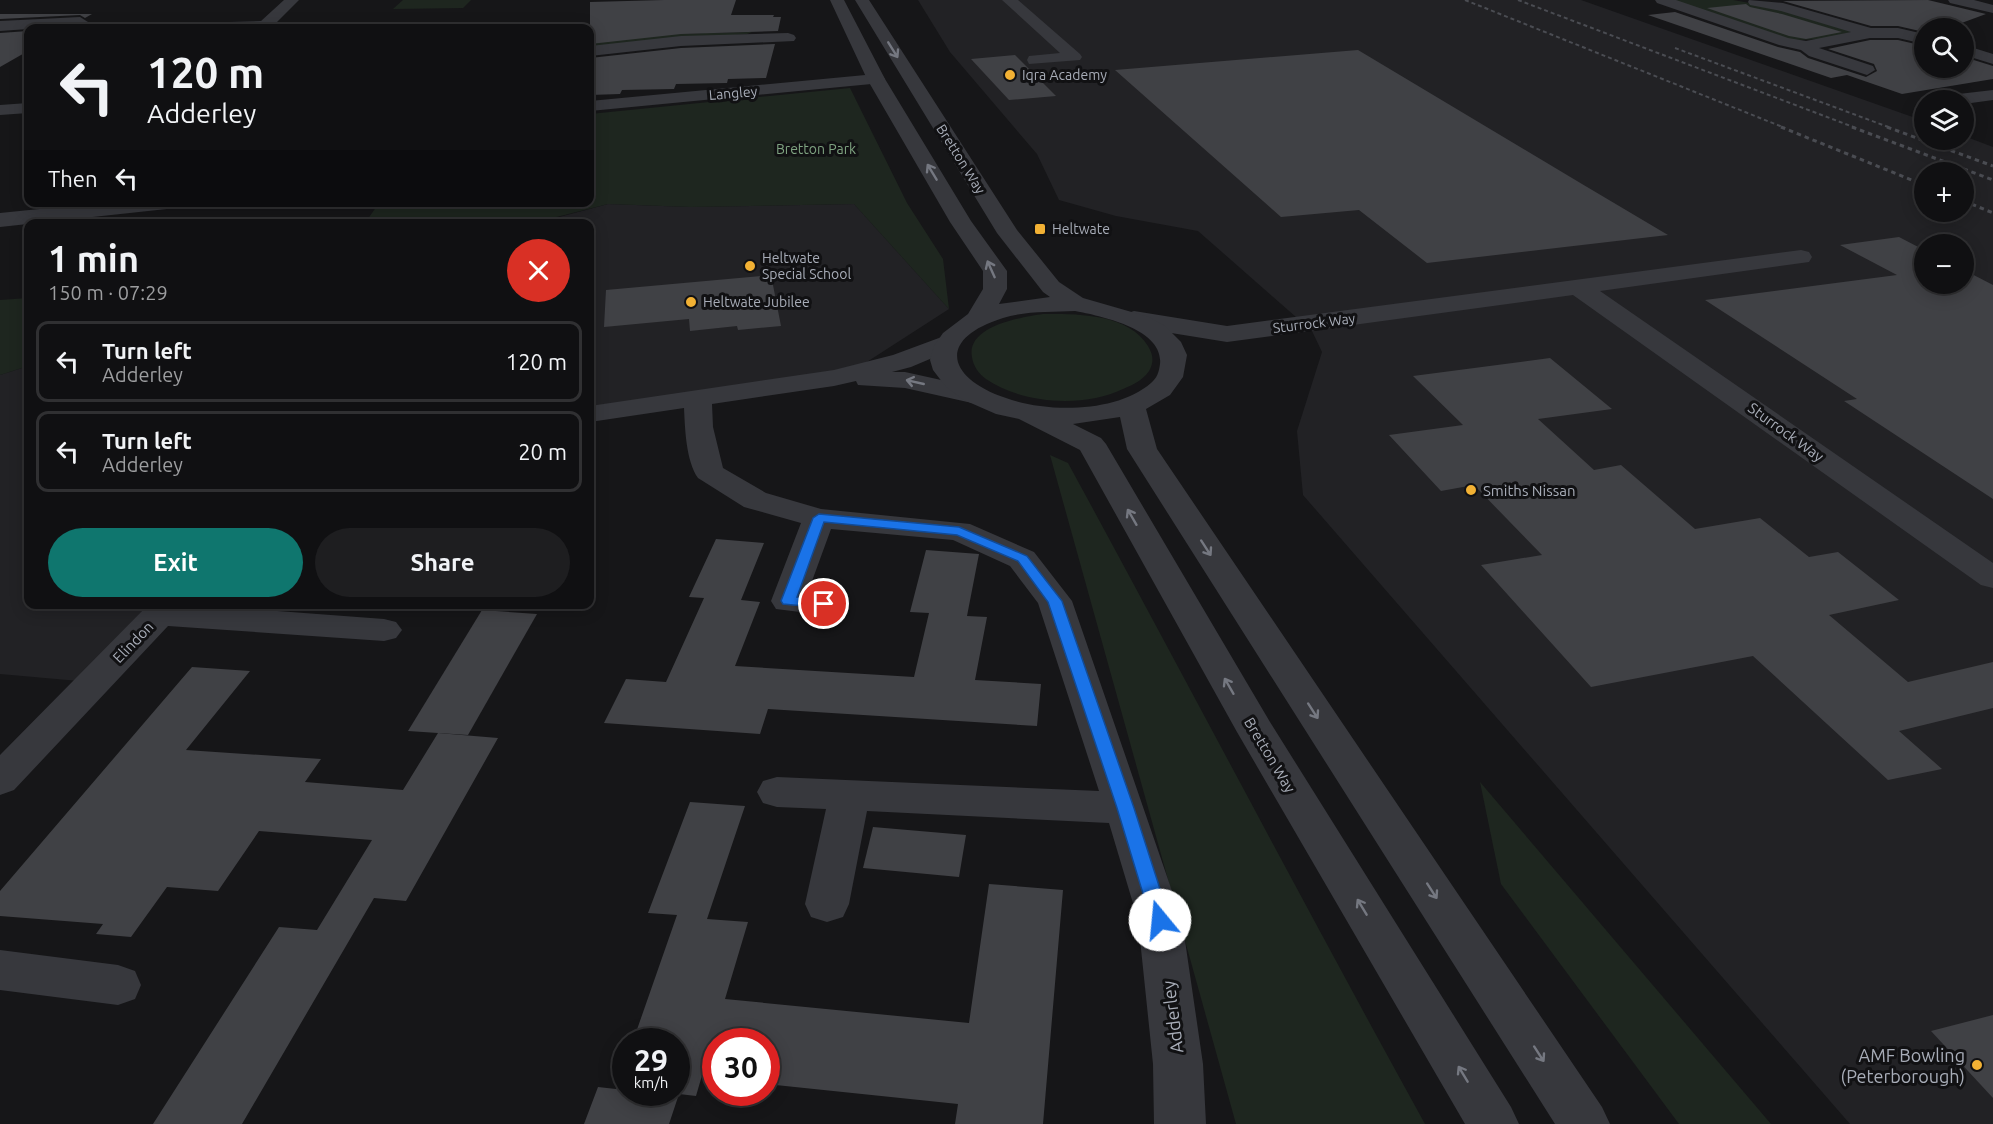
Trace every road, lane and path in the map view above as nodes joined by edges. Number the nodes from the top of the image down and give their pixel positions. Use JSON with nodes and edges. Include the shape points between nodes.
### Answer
{"nodes":[{"id":1,"x":292,"y":0,"type":"edge"},
{"id":2,"x":837,"y":0,"type":"edge"},
{"id":3,"x":862,"y":0,"type":"edge"},
{"id":4,"x":1009,"y":0,"type":"edge"},
{"id":5,"x":1662,"y":0,"type":"edge"},
{"id":6,"x":1955,"y":0,"type":"edge"},
{"id":7,"x":1754,"y":1,"type":"edge"},
{"id":8,"x":1993,"y":9,"type":"edge"},
{"id":9,"x":80,"y":22,"type":"dead end"},
{"id":10,"x":40,"y":24,"type":"edge"},
{"id":11,"x":267,"y":24,"type":"edge"},
{"id":12,"x":24,"y":25,"type":"edge"},
{"id":13,"x":0,"y":26,"type":"edge"},
{"id":14,"x":1870,"y":33,"type":"junction"},
{"id":15,"x":1914,"y":37,"type":"edge"},
{"id":16,"x":788,"y":38,"type":"dead end"},
{"id":17,"x":1806,"y":46,"type":"junction"},
{"id":18,"x":594,"y":51,"type":"edge"},
{"id":19,"x":1974,"y":53,"type":"edge"},
{"id":20,"x":1993,"y":59,"type":"edge"},
{"id":21,"x":1035,"y":60,"type":"dead end"},
{"id":22,"x":1867,"y":70,"type":"dead end"},
{"id":23,"x":876,"y":79,"type":"junction"},
{"id":24,"x":594,"y":106,"type":"edge"},
{"id":25,"x":24,"y":108,"type":"edge"},
{"id":26,"x":0,"y":110,"type":"edge"},
{"id":27,"x":138,"y":207,"type":"edge"},
{"id":28,"x":148,"y":207,"type":"edge"},
{"id":29,"x":0,"y":219,"type":"edge"},
{"id":30,"x":137,"y":219,"type":"edge"},
{"id":31,"x":1801,"y":257,"type":"dead end"},
{"id":32,"x":1578,"y":286,"type":"junction"},
{"id":33,"x":1075,"y":304,"type":"junction"},
{"id":34,"x":978,"y":319,"type":"junction"},
{"id":35,"x":1134,"y":319,"type":"junction"},
{"id":36,"x":1227,"y":334,"type":"junction"},
{"id":37,"x":947,"y":343,"type":"junction"},
{"id":38,"x":1175,"y":363,"type":"junction"},
{"id":39,"x":834,"y":378,"type":"junction"},
{"id":40,"x":972,"y":395,"type":"junction"},
{"id":41,"x":699,"y":398,"type":"junction"},
{"id":42,"x":1131,"y":405,"type":"junction"},
{"id":43,"x":1026,"y":412,"type":"junction"},
{"id":44,"x":594,"y":413,"type":"edge"},
{"id":45,"x":819,"y":518,"type":"junction"},
{"id":46,"x":1993,"y":578,"type":"edge"},
{"id":47,"x":824,"y":604,"type":"dead end"},
{"id":48,"x":164,"y":609,"type":"edge"},
{"id":49,"x":384,"y":630,"type":"dead end"},
{"id":50,"x":0,"y":780,"type":"edge"},
{"id":51,"x":777,"y":792,"type":"dead end"},
{"id":52,"x":850,"y":795,"type":"junction"},
{"id":53,"x":1125,"y":808,"type":"junction"},
{"id":54,"x":827,"y":904,"type":"dead end"},
{"id":55,"x":0,"y":970,"type":"edge"},
{"id":56,"x":118,"y":985,"type":"dead end"},
{"id":57,"x":1180,"y":1124,"type":"edge"},
{"id":58,"x":1493,"y":1124,"type":"edge"},
{"id":59,"x":1584,"y":1124,"type":"edge"}],
"edges":[{"from":1,"to":11,"type":"street"},
{"from":2,"to":23,"type":"street","name":"Bretton Way"},
{"from":3,"to":33,"type":"street","name":"Bretton Way","one_way":true,"via":[[1008,233],[1051,287]]},
{"from":4,"to":21,"type":"street","via":[[1074,57]]},
{"from":5,"to":17,"type":"street"},
{"from":6,"to":8,"type":"street"},
{"from":7,"to":14,"type":"street"},
{"from":9,"to":10,"type":"street"},
{"from":12,"to":13,"type":"street"},
{"from":14,"to":15,"type":"street"},
{"from":14,"to":17,"type":"street"},
{"from":16,"to":18,"type":"street","via":[[681,41]]},
{"from":17,"to":22,"type":"street","via":[[1815,53]]},
{"from":19,"to":20,"type":"street"},
{"from":23,"to":24,"type":"street","name":"Langley"},
{"from":34,"to":23,"type":"street","name":"Bretton Way","one_way":true,"via":[[995,289],[994,271]]},
{"from":25,"to":26,"type":"street"},
{"from":27,"to":29,"type":"street"},
{"from":28,"to":30,"type":"street"},
{"from":31,"to":32,"type":"street","name":"Sturrock Way"},
{"from":32,"to":36,"type":"street","name":"Sturrock Way"},
{"from":32,"to":46,"type":"street","name":"Sturrock Way"},
{"from":33,"to":34,"type":"street","via":[[1005,310]]},
{"from":33,"to":35,"type":"street"},
{"from":34,"to":37,"type":"street"},
{"from":35,"to":36,"type":"street","name":"Sturrock Way"},
{"from":35,"to":38,"type":"street","via":[[1156,331],[1170,346]]},
{"from":36,"to":38,"type":"street","name":"Sturrock Way"},
{"from":37,"to":39,"type":"street","via":[[902,361]]},
{"from":37,"to":40,"type":"street","via":[[944,361],[952,379]]},
{"from":38,"to":42,"type":"street","via":[[1163,386]]},
{"from":40,"to":39,"type":"street","one_way":true,"via":[[905,380]]},
{"from":39,"to":41,"type":"street"},
{"from":40,"to":43,"type":"street"},
{"from":41,"to":44,"type":"street"},
{"from":41,"to":45,"type":"street","name":"Adderley","via":[[699,426],[709,472],[755,500]]},
{"from":42,"to":43,"type":"street","via":[[1072,415]]},
{"from":42,"to":59,"type":"street","one_way":true,"via":[[1142,449]]},
{"from":58,"to":43,"type":"street","name":"Bretton Way","one_way":true,"via":[[1256,732],[1091,444]]},
{"from":45,"to":47,"type":"street","via":[[788,601]]},
{"from":45,"to":53,"type":"street","name":"Adderley","via":[[959,531],[1022,559],[1055,601]]},
{"from":48,"to":49,"type":"street","name":"Elindon"},
{"from":48,"to":50,"type":"street","name":"Elindon"},
{"from":51,"to":52,"type":"street"},
{"from":52,"to":53,"type":"street"},
{"from":52,"to":54,"type":"street"},
{"from":53,"to":57,"type":"street","name":"Adderley","via":[[1160,920],[1178,1064]]},
{"from":55,"to":56,"type":"street"}]}
